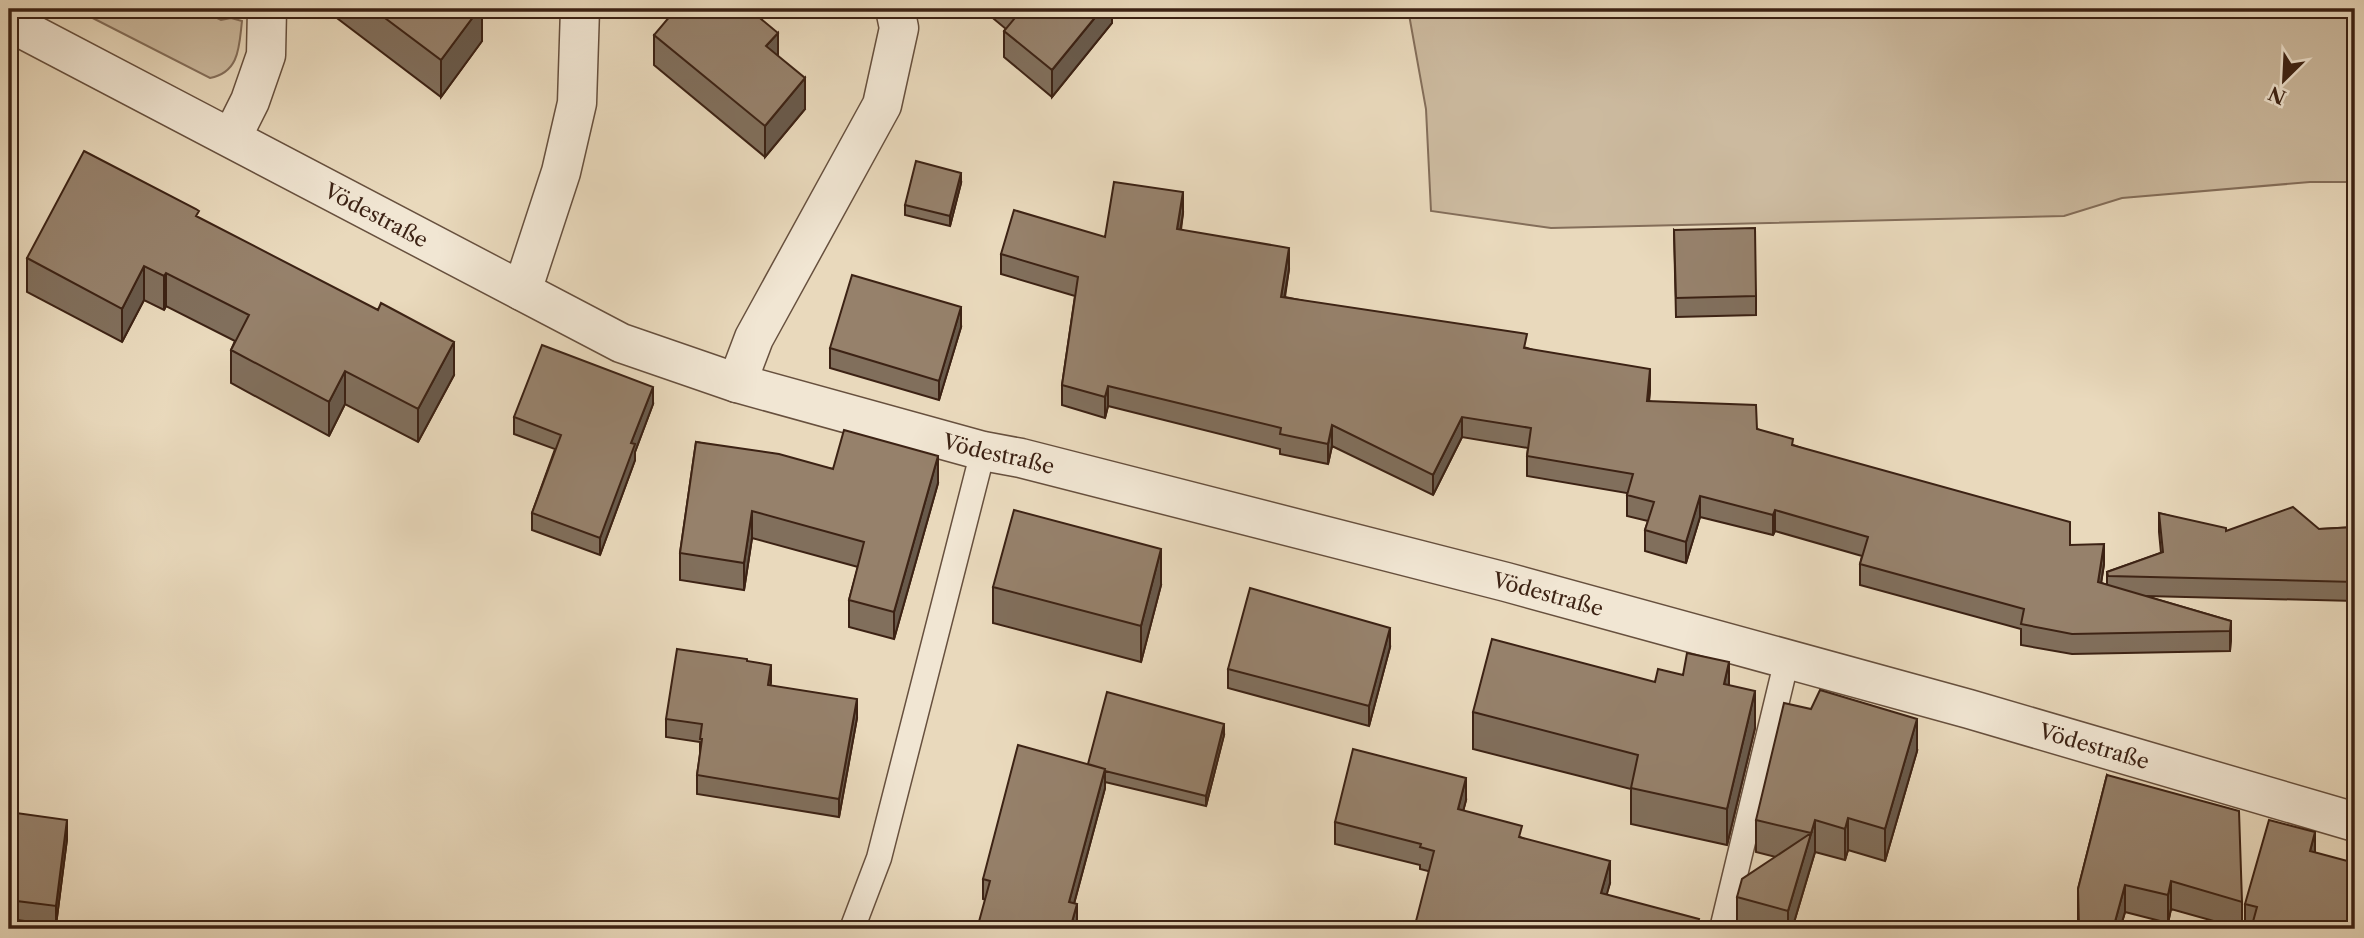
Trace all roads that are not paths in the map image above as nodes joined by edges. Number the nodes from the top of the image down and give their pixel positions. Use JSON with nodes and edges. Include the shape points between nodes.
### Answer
{"nodes":[{"id":1,"x":267,"y":9,"type":"edge"},
{"id":2,"x":580,"y":9,"type":"edge"},
{"id":3,"x":895,"y":9,"type":"edge"},
{"id":4,"x":9,"y":22,"type":"edge"},
{"id":5,"x":232,"y":137,"type":"junction"},
{"id":6,"x":522,"y":291,"type":"junction"},
{"id":7,"x":737,"y":383,"type":"junction"},
{"id":8,"x":983,"y":451,"type":"junction"},
{"id":9,"x":1787,"y":659,"type":"junction"},
{"id":10,"x":2355,"y":822,"type":"edge"},
{"id":11,"x":852,"y":929,"type":"edge"},
{"id":12,"x":1722,"y":929,"type":"edge"}],
"edges":[{"from":1,"to":5,"type":"street","via":[[266,55]]},
{"from":2,"to":6,"type":"street","via":[[577,103],[561,172]]},
{"from":3,"to":7,"type":"street","via":[[899,28],[882,105],[754,338]]},
{"from":4,"to":5,"type":"street","name":"Vödestraße"},
{"from":5,"to":6,"type":"street","name":"Vödestraße"},
{"from":6,"to":7,"type":"street","name":"Vödestraße","via":[[621,343]]},
{"from":7,"to":8,"type":"street","name":"Vödestraße"},
{"from":8,"to":9,"type":"street","name":"Vödestraße","via":[[1506,582]]},
{"from":8,"to":11,"type":"lane","via":[[879,858]]},
{"from":9,"to":10,"type":"street","name":"Vödestraße"},
{"from":9,"to":12,"type":"lane"}]}
